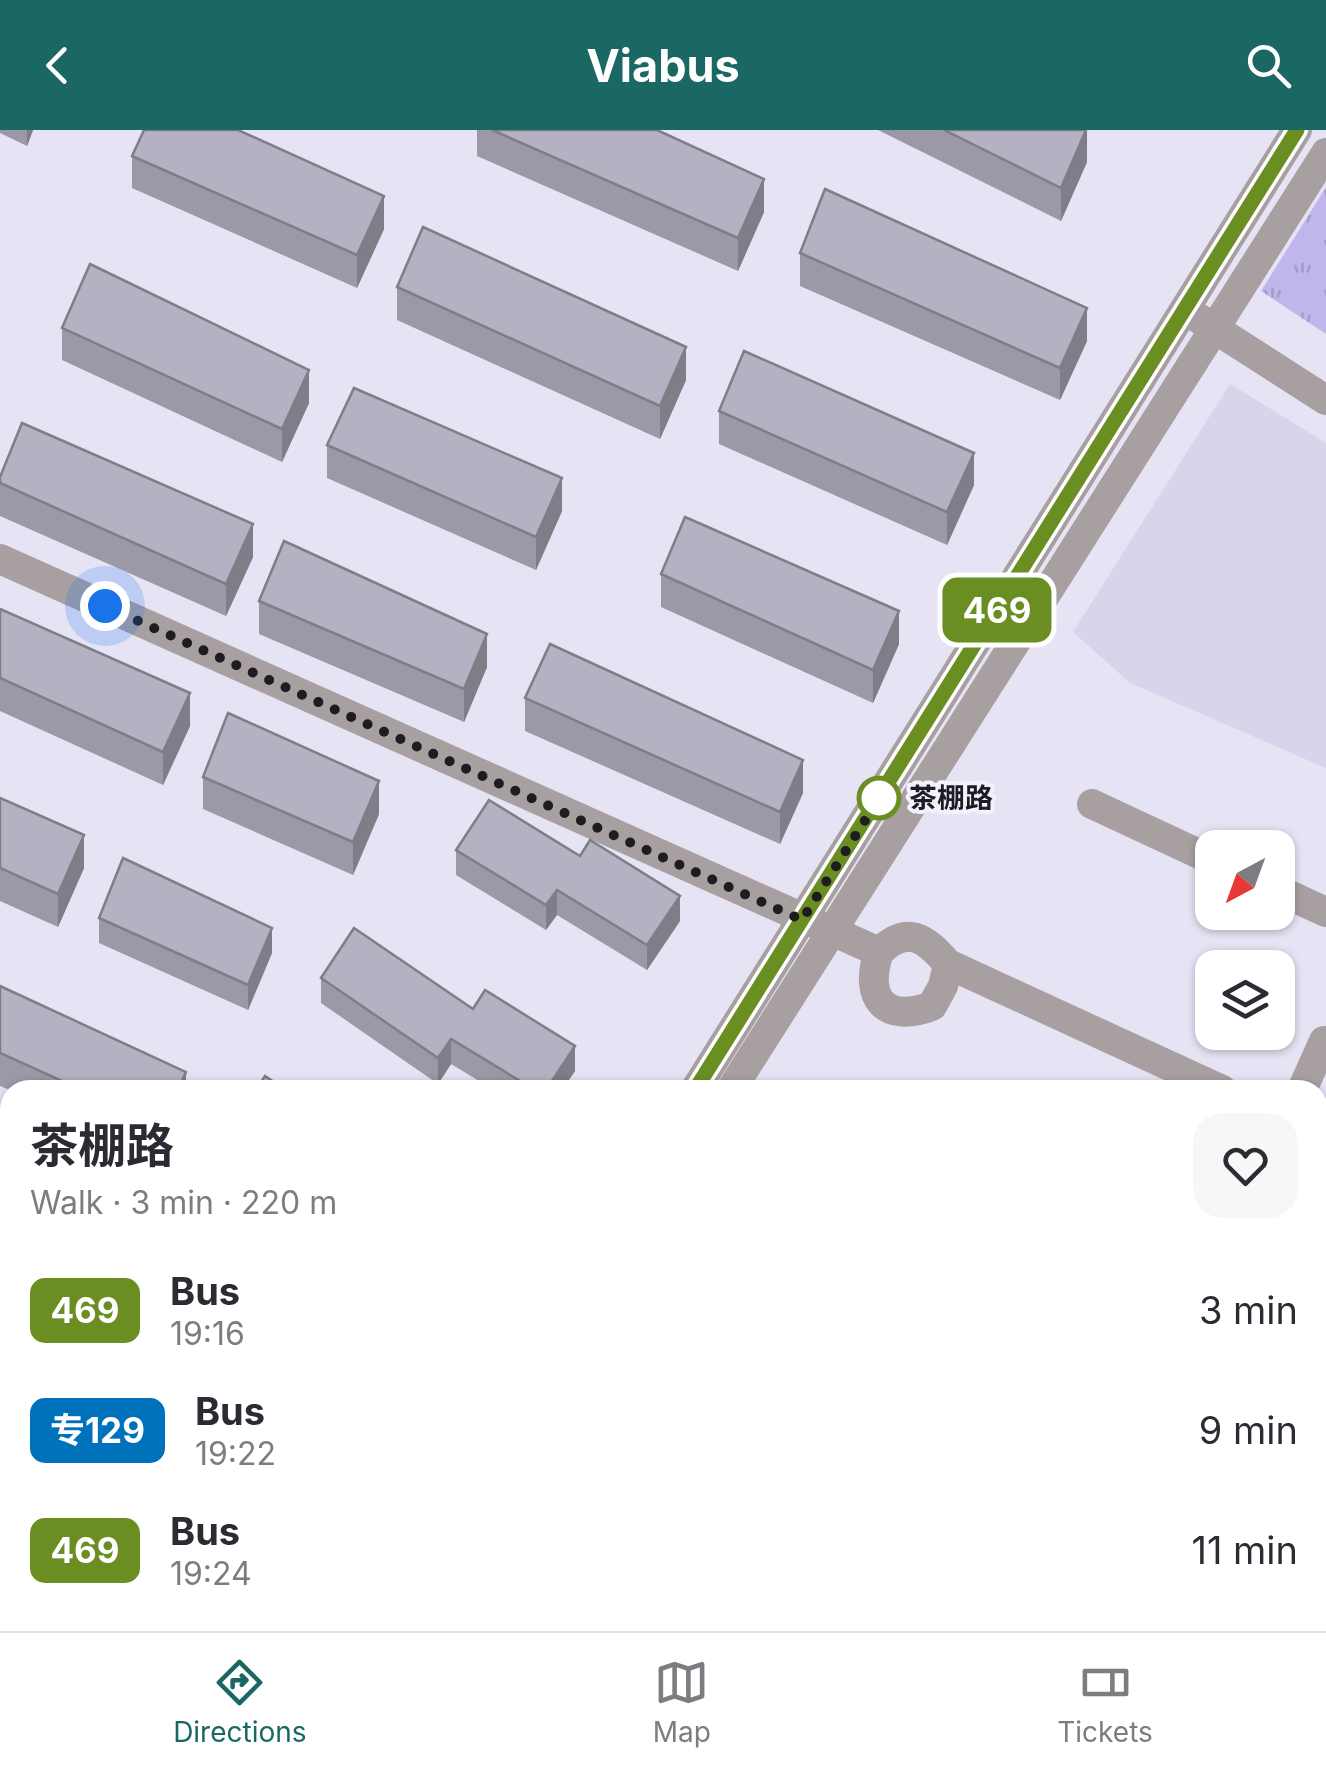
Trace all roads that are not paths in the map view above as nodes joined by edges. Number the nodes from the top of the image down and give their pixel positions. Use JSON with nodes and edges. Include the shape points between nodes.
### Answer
{"nodes":[{"id":1,"x":1297,"y":130,"type":"edge"},
{"id":2,"x":1326,"y":152,"type":"edge"},
{"id":3,"x":1185,"y":310,"type":"junction"},
{"id":4,"x":1215,"y":329,"type":"junction"},
{"id":5,"x":1326,"y":400,"type":"edge"},
{"id":6,"x":0,"y":558,"type":"edge"},
{"id":7,"x":1092,"y":804,"type":"dead end"},
{"id":8,"x":1195,"y":852,"type":"edge"},
{"id":9,"x":1295,"y":898,"type":"edge"},
{"id":10,"x":1326,"y":912,"type":"edge"},
{"id":11,"x":816,"y":926,"type":"junction"},
{"id":12,"x":879,"y":952,"type":"junction"},
{"id":13,"x":948,"y":964,"type":"junction"},
{"id":14,"x":1325,"y":1039,"type":"edge"},
{"id":15,"x":702,"y":1080,"type":"edge"},
{"id":16,"x":736,"y":1080,"type":"edge"},
{"id":17,"x":1200,"y":1080,"type":"edge"},
{"id":18,"x":1307,"y":1080,"type":"edge"}],
"edges":[{"from":1,"to":3,"type":"street"},
{"from":2,"to":4,"type":"street"},
{"from":3,"to":4,"type":"street"},
{"from":3,"to":11,"type":"street"},
{"from":4,"to":5,"type":"street"},
{"from":4,"to":11,"type":"street"},
{"from":6,"to":11,"type":"street"},
{"from":7,"to":8,"type":"street"},
{"from":9,"to":10,"type":"street"},
{"from":11,"to":12,"type":"street"},
{"from":11,"to":15,"type":"street"},
{"from":11,"to":16,"type":"street"},
{"from":12,"to":13,"type":"street","via":[[893,938],[911,936],[928,942]]},
{"from":12,"to":13,"type":"street","via":[[874,990],[885,1007],[910,1015],[932,1006]]},
{"from":13,"to":17,"type":"street"},
{"from":14,"to":18,"type":"street"}]}
